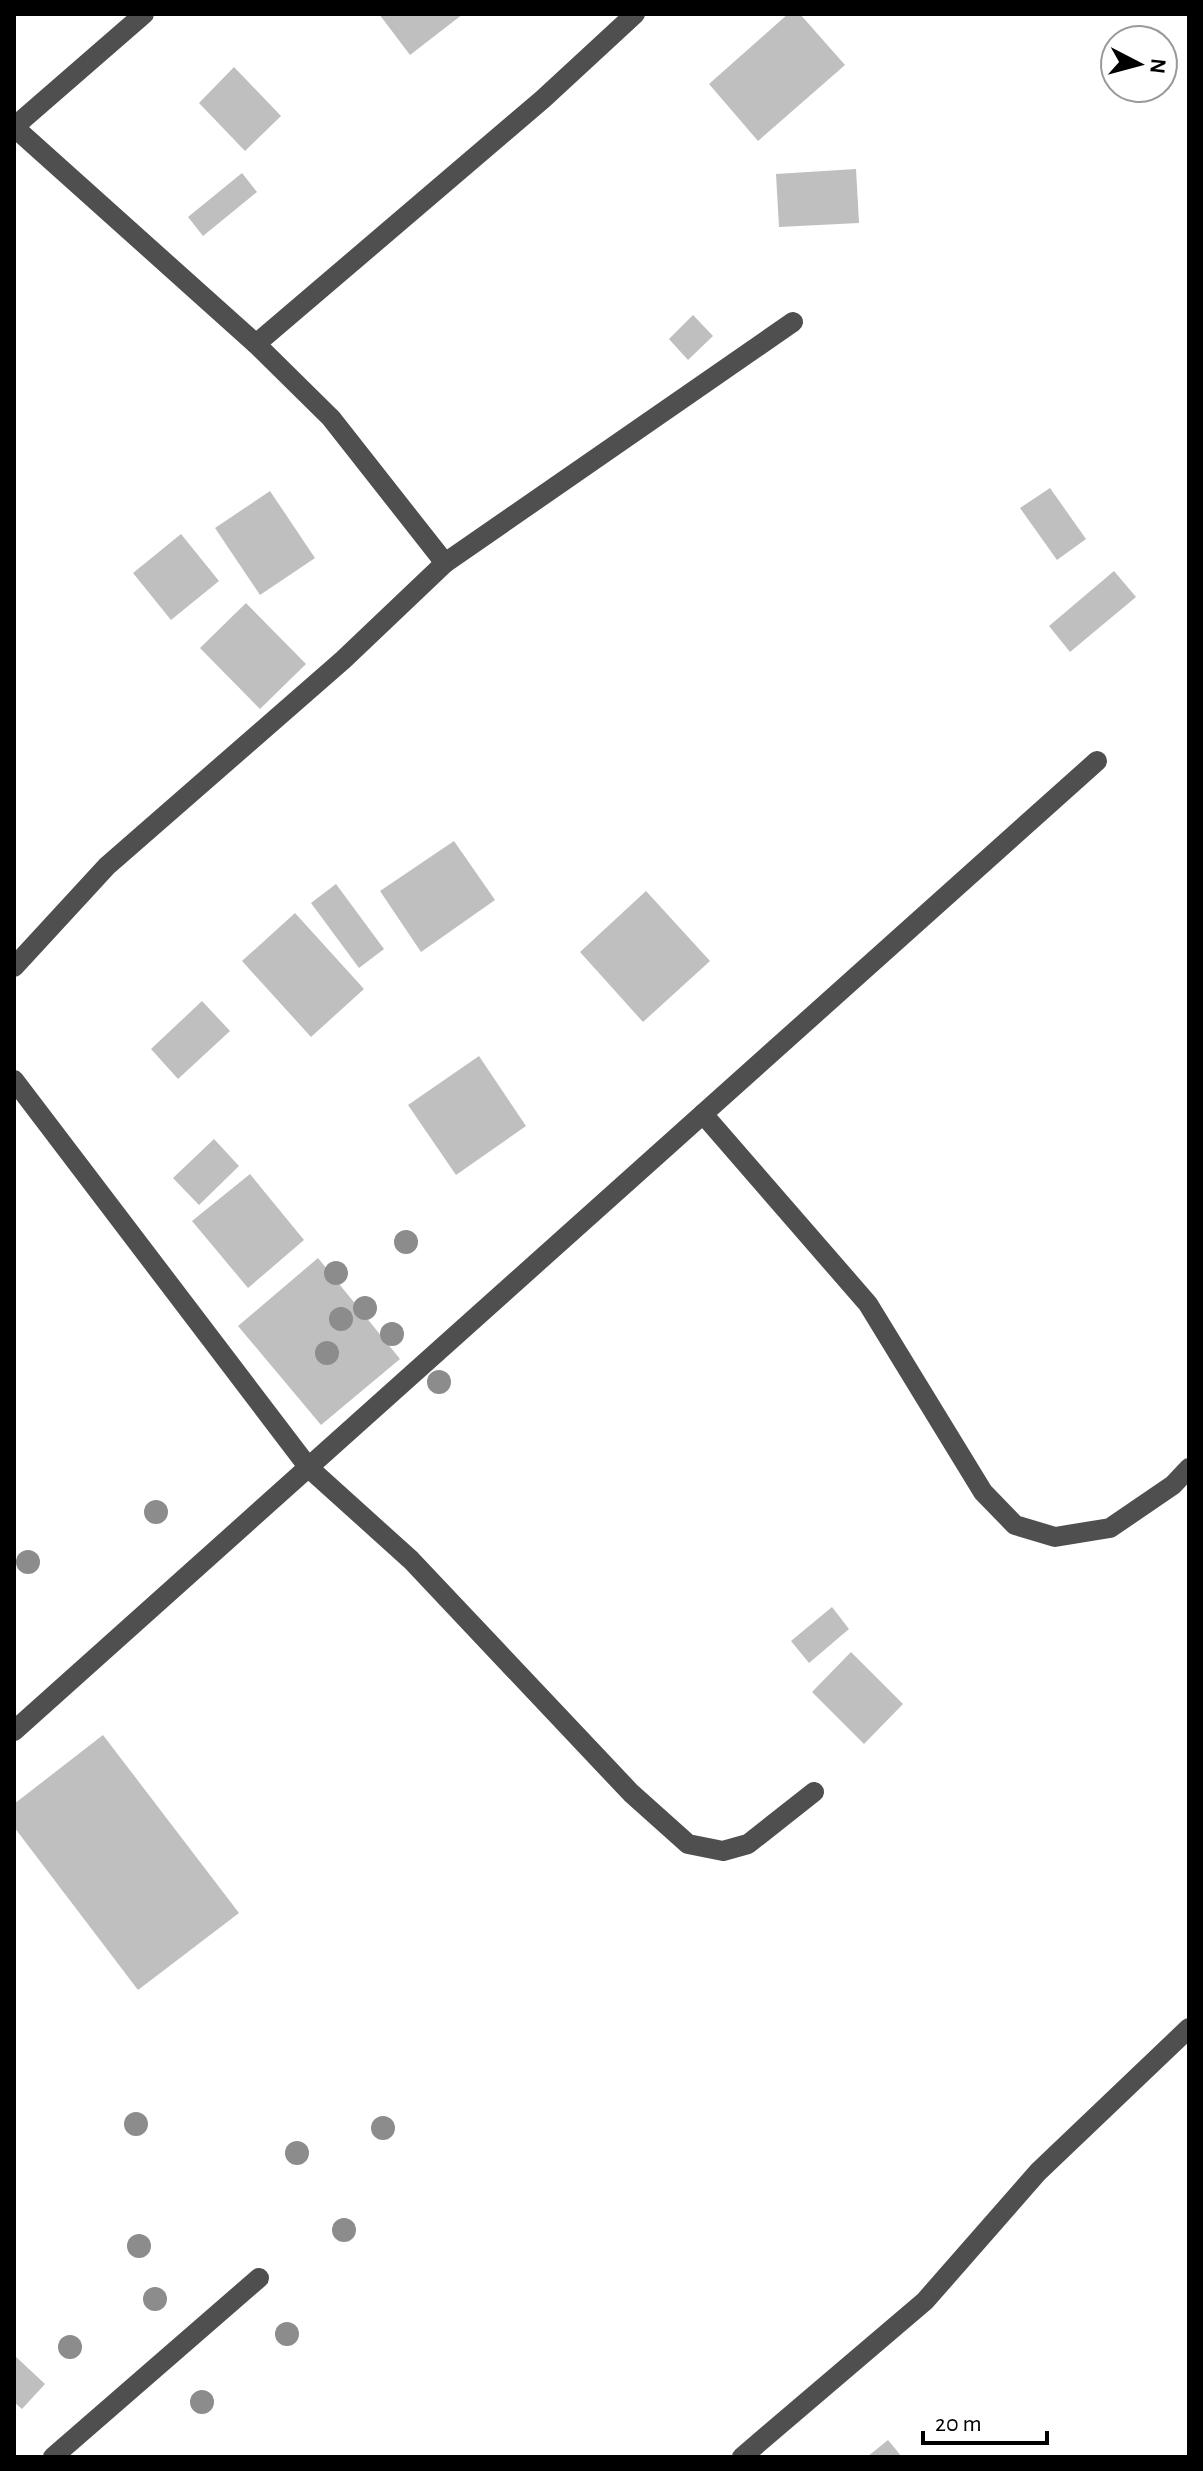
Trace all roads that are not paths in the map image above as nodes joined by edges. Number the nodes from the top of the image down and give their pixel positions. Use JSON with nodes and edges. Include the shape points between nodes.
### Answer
{"nodes":[{"id":1,"x":144,"y":14,"type":"edge"},
{"id":2,"x":635,"y":14,"type":"edge"},
{"id":3,"x":14,"y":127,"type":"edge"},
{"id":4,"x":793,"y":322,"type":"dead end"},
{"id":5,"x":256,"y":344,"type":"junction"},
{"id":6,"x":445,"y":563,"type":"junction"},
{"id":7,"x":1097,"y":761,"type":"dead end"},
{"id":8,"x":14,"y":967,"type":"edge"},
{"id":9,"x":14,"y":1080,"type":"edge"},
{"id":10,"x":703,"y":1114,"type":"junction"},
{"id":11,"x":309,"y":1468,"type":"junction"},
{"id":12,"x":1189,"y":1468,"type":"edge"},
{"id":13,"x":14,"y":1731,"type":"edge"},
{"id":14,"x":814,"y":1792,"type":"dead end"},
{"id":15,"x":1189,"y":2028,"type":"edge"},
{"id":16,"x":259,"y":2278,"type":"dead end"},
{"id":17,"x":53,"y":2457,"type":"edge"},
{"id":18,"x":742,"y":2457,"type":"edge"}],
"edges":[{"from":1,"to":3,"type":"street"},
{"from":2,"to":5,"type":"street"},
{"from":3,"to":5,"type":"street"},
{"from":4,"to":6,"type":"street"},
{"from":5,"to":6,"type":"street","via":[[331,418]]},
{"from":6,"to":8,"type":"street","via":[[343,660],[107,866]]},
{"from":7,"to":10,"type":"street"},
{"from":9,"to":11,"type":"street"},
{"from":10,"to":11,"type":"street"},
{"from":10,"to":12,"type":"street","via":[[868,1304],[983,1492],[1015,1525],[1055,1537],[1110,1528]]},
{"from":11,"to":13,"type":"street"},
{"from":11,"to":14,"type":"street","via":[[411,1560],[631,1793],[688,1844],[723,1851],[748,1844]]},
{"from":15,"to":18,"type":"street","via":[[1038,2172],[925,2301]]},
{"from":16,"to":17,"type":"street"}]}
